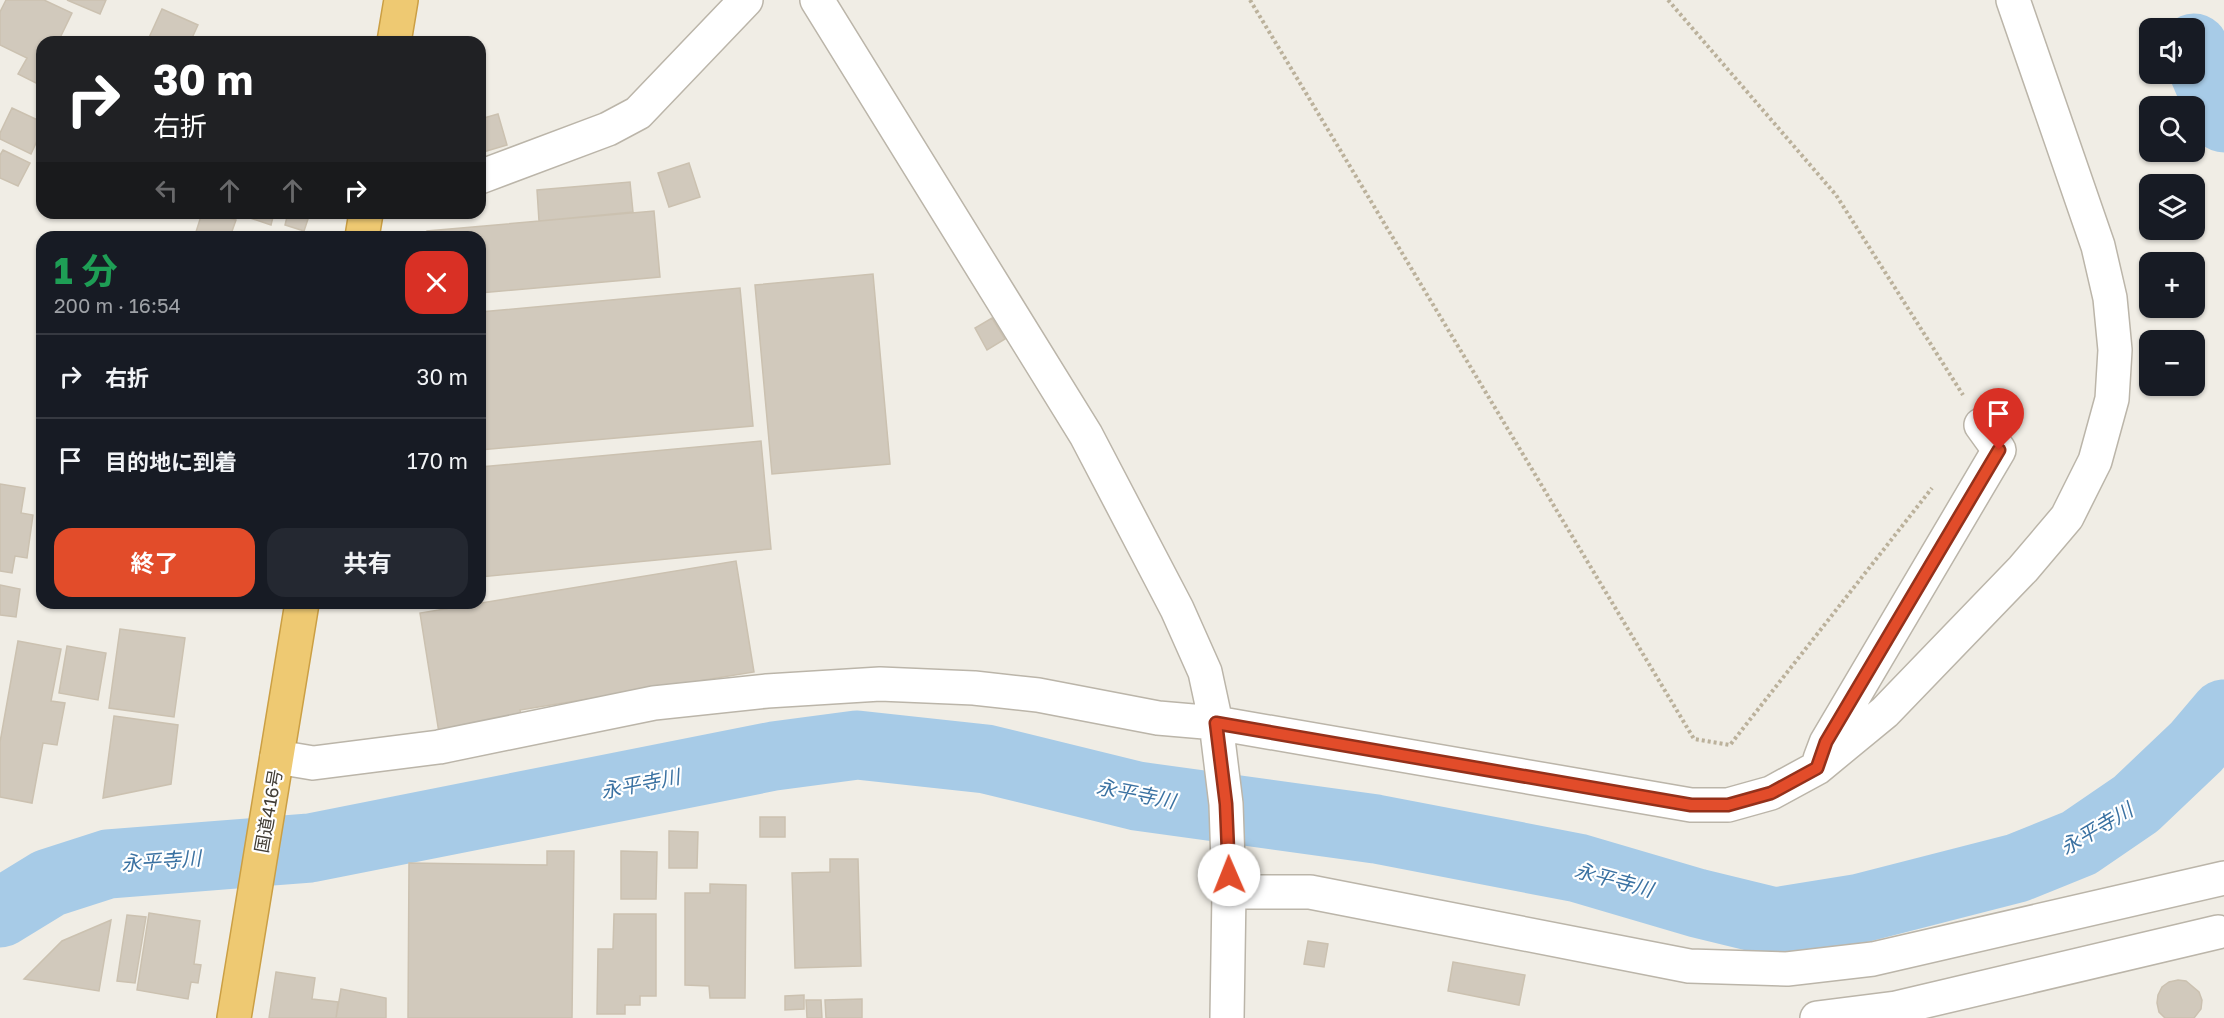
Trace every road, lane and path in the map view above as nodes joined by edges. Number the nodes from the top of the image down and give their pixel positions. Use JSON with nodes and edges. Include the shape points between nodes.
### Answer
{"nodes":[{"id":1,"x":401,"y":0,"type":"edge"},
{"id":2,"x":746,"y":0,"type":"edge"},
{"id":3,"x":817,"y":0,"type":"edge"},
{"id":4,"x":1250,"y":0,"type":"edge"},
{"id":5,"x":1668,"y":0,"type":"edge"},
{"id":6,"x":2013,"y":0,"type":"edge"},
{"id":7,"x":395,"y":36,"type":"edge"},
{"id":8,"x":486,"y":175,"type":"edge"},
{"id":9,"x":1982,"y":425,"type":"joint"},
{"id":10,"x":1937,"y":481,"type":"dead end"},
{"id":11,"x":301,"y":609,"type":"edge"},
{"id":12,"x":1218,"y":734,"type":"junction"},
{"id":13,"x":278,"y":757,"type":"junction"},
{"id":14,"x":1817,"y":768,"type":"junction"},
{"id":15,"x":2224,"y":878,"type":"edge"},
{"id":16,"x":1229,"y":892,"type":"junction"},
{"id":17,"x":2218,"y":932,"type":"dead end"},
{"id":18,"x":234,"y":1018,"type":"edge"},
{"id":19,"x":1227,"y":1018,"type":"edge"},
{"id":20,"x":1817,"y":1018,"type":"edge"}],
"edges":[{"from":1,"to":7,"type":"highway"},
{"from":2,"to":8,"type":"street","via":[[638,113],[608,129]]},
{"from":3,"to":12,"type":"street","via":[[1086,435],[1177,609],[1204,672]]},
{"from":4,"to":10,"type":"path","via":[[1694,739],[1730,745]]},
{"from":5,"to":9,"type":"path","via":[[1836,195]]},
{"from":6,"to":14,"type":"street","via":[[2098,246],[2110,298],[2115,351],[2112,399],[2095,460],[2067,517],[2023,569],[1885,712]]},
{"from":9,"to":14,"type":"street","via":[[1999,450],[1826,742]]},
{"from":11,"to":13,"type":"highway","name":"国道416号"},
{"from":12,"to":13,"type":"street","via":[[1038,695],[879,684],[654,703],[439,747],[314,763]]},
{"from":12,"to":14,"type":"street","via":[[1691,805],[1728,805],[1771,793]]},
{"from":12,"to":16,"type":"street","via":[[1226,804]]},
{"from":13,"to":18,"type":"highway","name":"国道416号"},
{"from":15,"to":16,"type":"street","via":[[1873,959],[1787,969],[1689,966],[1310,892]]},
{"from":16,"to":19,"type":"street"},
{"from":17,"to":20,"type":"street","via":[[1896,1008]]}]}
